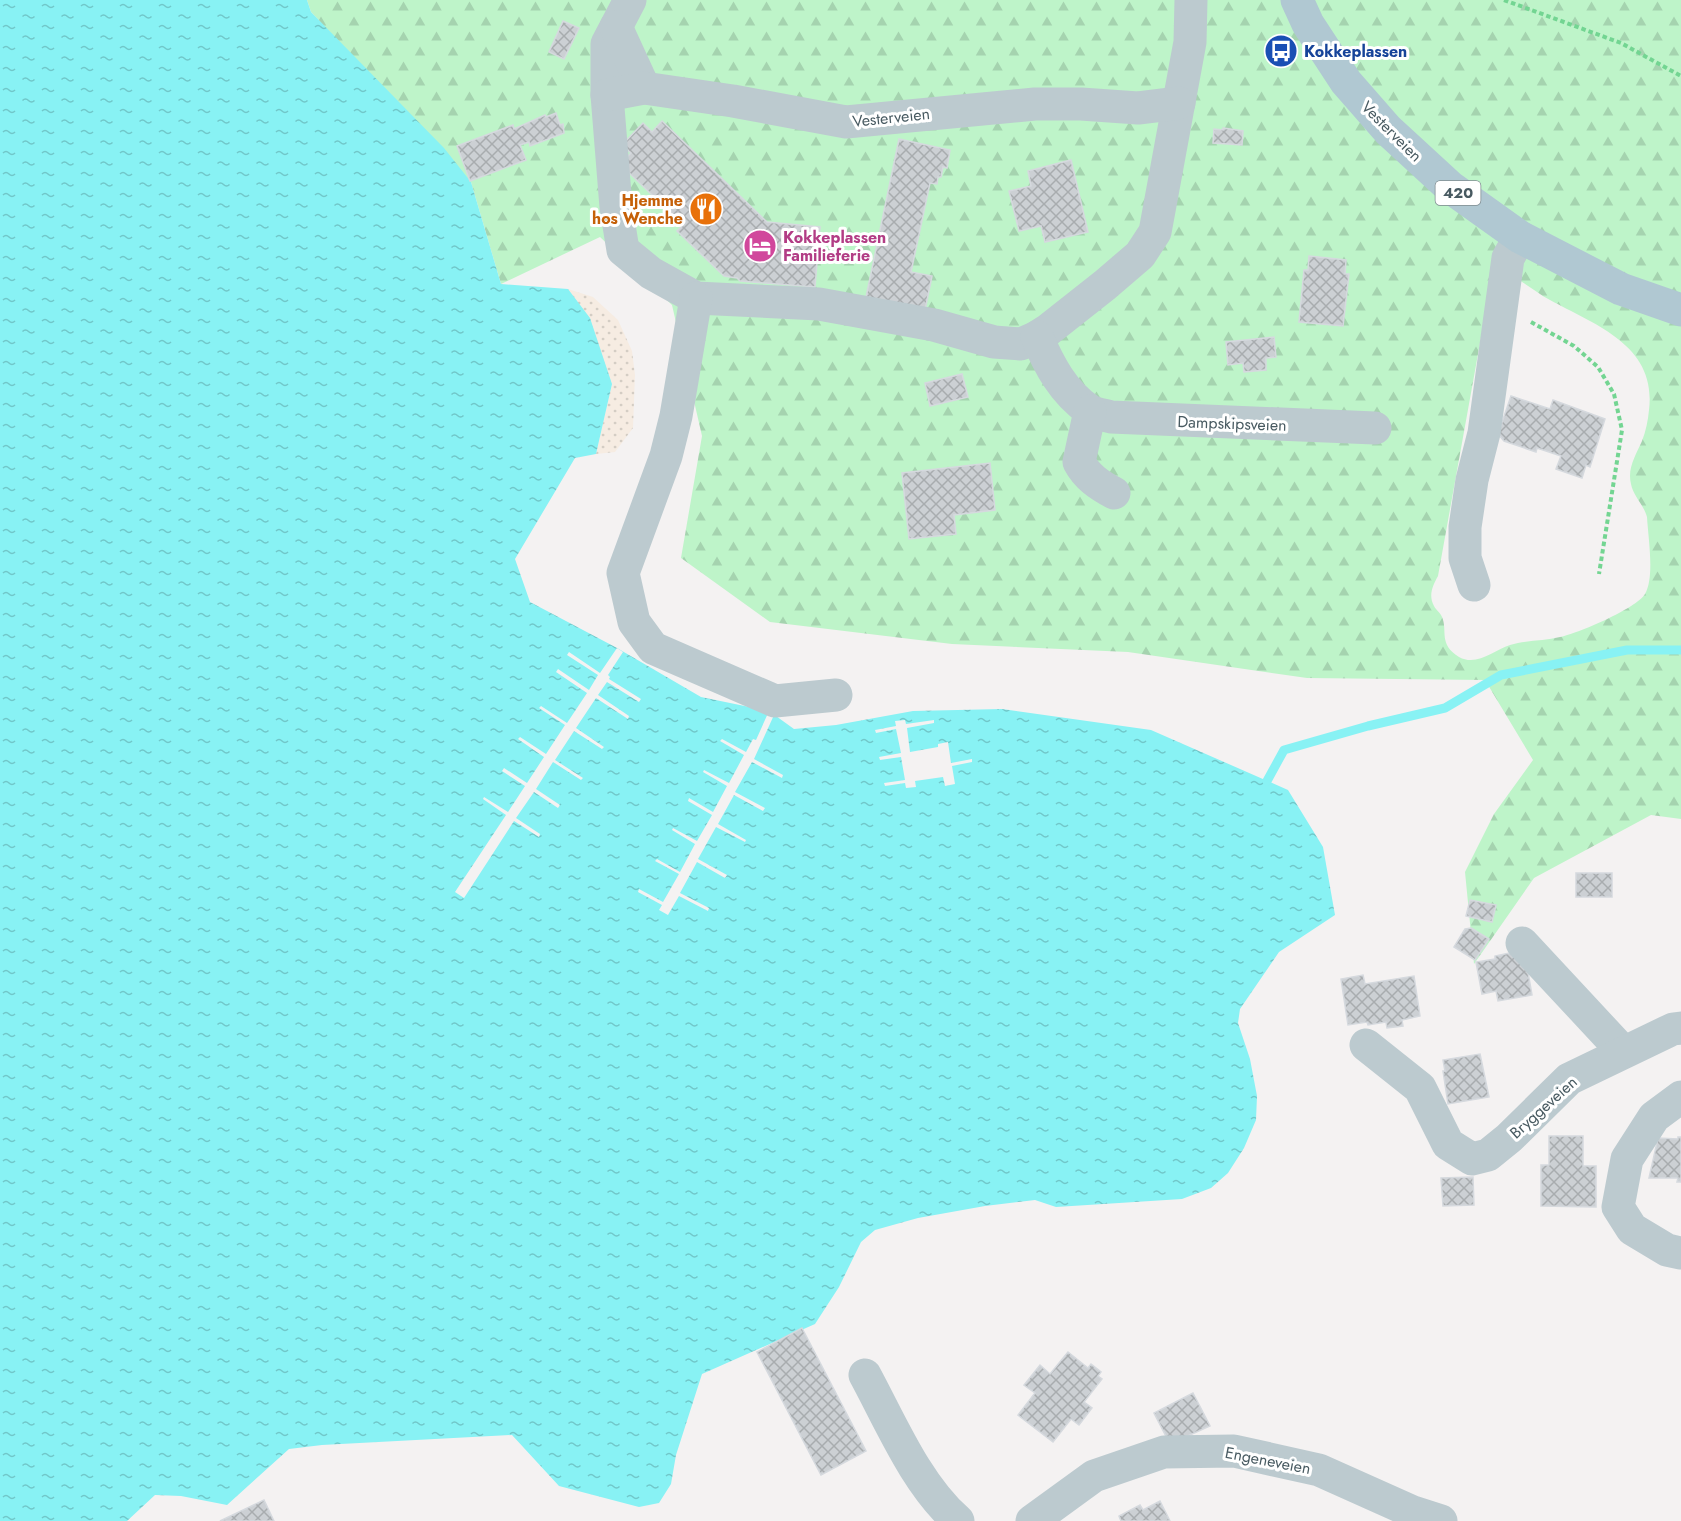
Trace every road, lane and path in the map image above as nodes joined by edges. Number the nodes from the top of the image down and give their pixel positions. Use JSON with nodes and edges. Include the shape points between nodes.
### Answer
{"nodes":[{"id":1,"x":1191,"y":0,"type":"edge"},
{"id":2,"x":1297,"y":0,"type":"edge"},
{"id":3,"x":1504,"y":0,"type":"edge"},
{"id":4,"x":623,"y":14,"type":"edge"},
{"id":5,"x":1681,"y":76,"type":"edge"},
{"id":6,"x":644,"y":88,"type":"junction"},
{"id":7,"x":607,"y":95,"type":"junction"},
{"id":8,"x":1179,"y":103,"type":"junction"},
{"id":9,"x":1520,"y":237,"type":"junction"},
{"id":10,"x":696,"y":298,"type":"junction"},
{"id":11,"x":1500,"y":310,"type":"junction"},
{"id":12,"x":1681,"y":310,"type":"edge"},
{"id":13,"x":1037,"y":337,"type":"junction"},
{"id":14,"x":1090,"y":411,"type":"junction"},
{"id":15,"x":1375,"y":428,"type":"dead end"},
{"id":16,"x":1114,"y":493,"type":"dead end"},
{"id":17,"x":1599,"y":574,"type":"dead end"},
{"id":18,"x":1474,"y":585,"type":"dead end"},
{"id":19,"x":836,"y":695,"type":"dead end"},
{"id":20,"x":1522,"y":943,"type":"dead end"},
{"id":21,"x":1681,"y":1028,"type":"edge"},
{"id":22,"x":1366,"y":1045,"type":"dead end"},
{"id":23,"x":1621,"y":1053,"type":"junction"},
{"id":24,"x":1681,"y":1097,"type":"edge"},
{"id":25,"x":1681,"y":1253,"type":"edge"},
{"id":26,"x":864,"y":1375,"type":"dead end"},
{"id":27,"x":958,"y":1521,"type":"edge"},
{"id":28,"x":1032,"y":1521,"type":"edge"},
{"id":29,"x":1441,"y":1521,"type":"edge"}],
"edges":[{"from":1,"to":8,"type":"street","via":[[1190,42]]},
{"from":2,"to":9,"type":"main road","name":"Vesterveien","number":"420","via":[[1346,82],[1388,130],[1450,187]]},
{"from":3,"to":5,"type":"path","via":[[1621,42]]},
{"from":4,"to":6,"type":"street"},
{"from":4,"to":7,"type":"street","via":[[607,44]]},
{"from":6,"to":7,"type":"street","name":"Vesterveien"},
{"from":6,"to":8,"type":"street","name":"Vesterveien","via":[[846,122],[1035,104],[1138,108]]},
{"from":7,"to":10,"type":"street","via":[[623,250],[651,273]]},
{"from":8,"to":13,"type":"street","via":[[1155,232],[1140,255]]},
{"from":9,"to":11,"type":"street","via":[[1508,258]]},
{"from":9,"to":12,"type":"main road","name":"Vesterveien","number":"420","via":[[1621,289]]},
{"from":10,"to":13,"type":"street","via":[[819,304],[934,325],[994,342],[1021,344]]},
{"from":10,"to":19,"type":"street","via":[[674,426],[623,573],[634,622],[653,648],[776,701]]},
{"from":11,"to":17,"type":"path","via":[[1539,325],[1574,346],[1598,367],[1614,394],[1622,430]]},
{"from":11,"to":18,"type":"street","via":[[1484,433],[1465,527],[1465,558]]},
{"from":13,"to":14,"type":"street","name":"Dampskipsveien","via":[[1060,381]]},
{"from":14,"to":15,"type":"street","name":"Dampskipsveien","via":[[1123,419]]},
{"from":14,"to":16,"type":"street","via":[[1079,462],[1090,477]]},
{"from":20,"to":23,"type":"street"},
{"from":21,"to":23,"type":"street","name":"Bryggeveien"},
{"from":22,"to":23,"type":"street","name":"Bryggeveien","via":[[1420,1088],[1448,1144],[1472,1158],[1488,1155],[1509,1138],[1569,1079]]},
{"from":24,"to":25,"type":"street","via":[[1654,1117],[1627,1159],[1618,1207],[1632,1229],[1667,1250]]},
{"from":26,"to":27,"type":"street","via":[[919,1473],[943,1508]]},
{"from":28,"to":29,"type":"street","name":"Engeneveien","via":[[1094,1476],[1164,1452],[1234,1451],[1319,1470]]}]}
